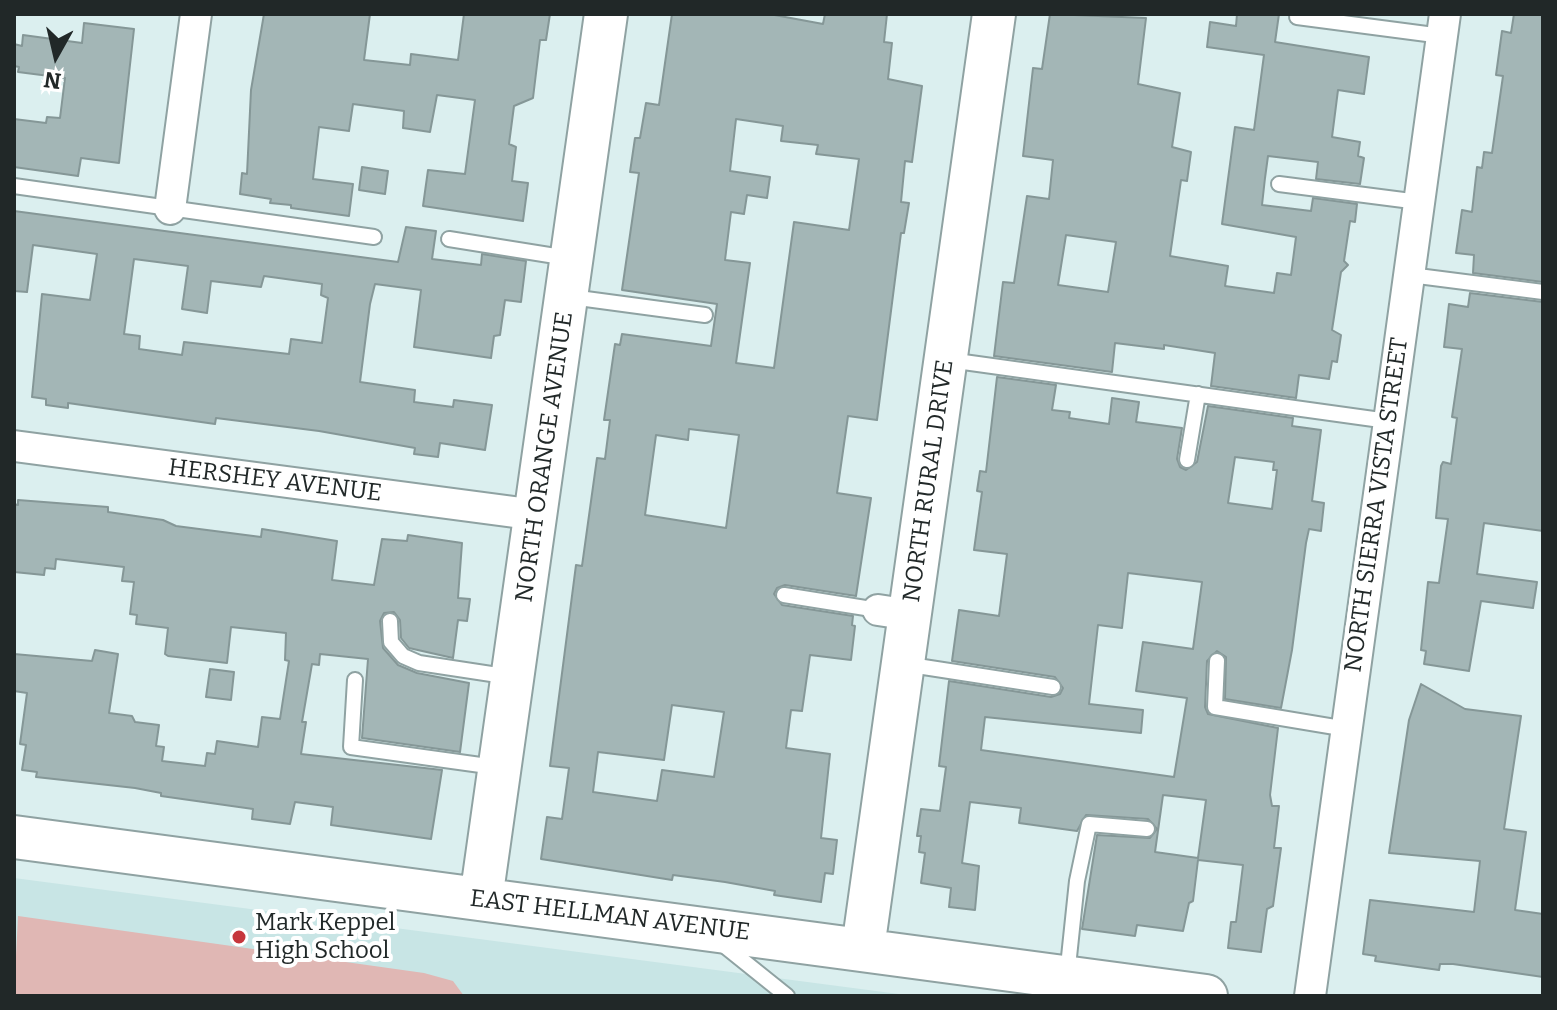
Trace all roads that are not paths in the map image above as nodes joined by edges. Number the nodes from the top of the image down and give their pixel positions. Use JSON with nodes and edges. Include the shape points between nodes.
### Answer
{"nodes":[{"id":1,"x":196,"y":14,"type":"edge"},
{"id":2,"x":606,"y":14,"type":"edge"},
{"id":3,"x":994,"y":14,"type":"edge"},
{"id":4,"x":1297,"y":17,"type":"dead end"},
{"id":5,"x":1443,"y":25,"type":"edge"},
{"id":6,"x":1279,"y":184,"type":"dead end"},
{"id":7,"x":14,"y":186,"type":"edge"},
{"id":8,"x":1419,"y":202,"type":"junction"},
{"id":9,"x":170,"y":209,"type":"junction"},
{"id":10,"x":374,"y":237,"type":"dead end"},
{"id":11,"x":449,"y":239,"type":"dead end"},
{"id":12,"x":1410,"y":275,"type":"junction"},
{"id":13,"x":570,"y":278,"type":"junction"},
{"id":14,"x":1543,"y":292,"type":"edge"},
{"id":15,"x":705,"y":315,"type":"dead end"},
{"id":16,"x":946,"y":359,"type":"junction"},
{"id":17,"x":1198,"y":394,"type":"junction"},
{"id":18,"x":1388,"y":421,"type":"junction"},
{"id":19,"x":14,"y":446,"type":"edge"},
{"id":20,"x":1187,"y":460,"type":"dead end"},
{"id":21,"x":537,"y":515,"type":"junction"},
{"id":22,"x":784,"y":595,"type":"dead end"},
{"id":23,"x":894,"y":612,"type":"junction"},
{"id":24,"x":390,"y":621,"type":"dead end"},
{"id":25,"x":1217,"y":661,"type":"dead end"},
{"id":26,"x":904,"y":664,"type":"junction"},
{"id":27,"x":515,"y":677,"type":"junction"},
{"id":28,"x":355,"y":680,"type":"dead end"},
{"id":29,"x":1053,"y":687,"type":"dead end"},
{"id":30,"x":1347,"y":729,"type":"junction"},
{"id":31,"x":500,"y":768,"type":"junction"},
{"id":32,"x":1147,"y":829,"type":"dead end"},
{"id":33,"x":14,"y":837,"type":"edge"},
{"id":34,"x":481,"y":899,"type":"junction"},
{"id":35,"x":703,"y":927,"type":"junction"},
{"id":36,"x":863,"y":948,"type":"junction"},
{"id":37,"x":1067,"y":976,"type":"junction"},
{"id":38,"x":787,"y":996,"type":"edge"},
{"id":39,"x":1206,"y":996,"type":"edge"},
{"id":40,"x":1310,"y":996,"type":"edge"}],
"edges":[{"from":1,"to":9,"type":"street"},
{"from":2,"to":13,"type":"street","name":"NORTH ORANGE AVENUE"},
{"from":3,"to":16,"type":"street","name":"NORTH RURAL DRIVE"},
{"from":4,"to":5,"type":"lane"},
{"from":5,"to":8,"type":"street","name":"NORTH SIERRA VISTA STREET"},
{"from":6,"to":8,"type":"lane"},
{"from":7,"to":9,"type":"lane"},
{"from":8,"to":12,"type":"street","name":"NORTH SIERRA VISTA STREET"},
{"from":9,"to":10,"type":"lane"},
{"from":11,"to":13,"type":"lane"},
{"from":12,"to":14,"type":"lane"},
{"from":12,"to":18,"type":"street","name":"NORTH SIERRA VISTA STREET"},
{"from":13,"to":15,"type":"lane"},
{"from":13,"to":21,"type":"street","name":"NORTH ORANGE AVENUE"},
{"from":16,"to":17,"type":"lane"},
{"from":16,"to":23,"type":"street","name":"NORTH RURAL DRIVE"},
{"from":17,"to":18,"type":"lane"},
{"from":17,"to":20,"type":"lane"},
{"from":18,"to":30,"type":"street","name":"NORTH SIERRA VISTA STREET"},
{"from":19,"to":21,"type":"street","name":"HERSHEY AVENUE"},
{"from":21,"to":27,"type":"street","name":"NORTH ORANGE AVENUE"},
{"from":22,"to":23,"type":"lane"},
{"from":23,"to":26,"type":"street","name":"NORTH RURAL DRIVE"},
{"from":24,"to":27,"type":"lane","via":[[391,642],[403,656]]},
{"from":25,"to":30,"type":"lane","via":[[1215,707]]},
{"from":26,"to":29,"type":"lane"},
{"from":26,"to":36,"type":"street","name":"NORTH RURAL DRIVE"},
{"from":27,"to":31,"type":"street","name":"NORTH ORANGE AVENUE"},
{"from":28,"to":31,"type":"lane","via":[[351,747]]},
{"from":30,"to":40,"type":"street","name":"NORTH SIERRA VISTA STREET"},
{"from":31,"to":34,"type":"street","name":"NORTH ORANGE AVENUE"},
{"from":32,"to":37,"type":"lane","via":[[1089,824]]},
{"from":33,"to":34,"type":"street","name":"EAST HELLMAN AVENUE"},
{"from":34,"to":35,"type":"street","name":"EAST HELLMAN AVENUE"},
{"from":35,"to":36,"type":"street","name":"EAST HELLMAN AVENUE"},
{"from":35,"to":38,"type":"lane"},
{"from":36,"to":37,"type":"street","name":"EAST HELLMAN AVENUE"},
{"from":37,"to":39,"type":"street","name":"EAST HELLMAN AVENUE"}]}
